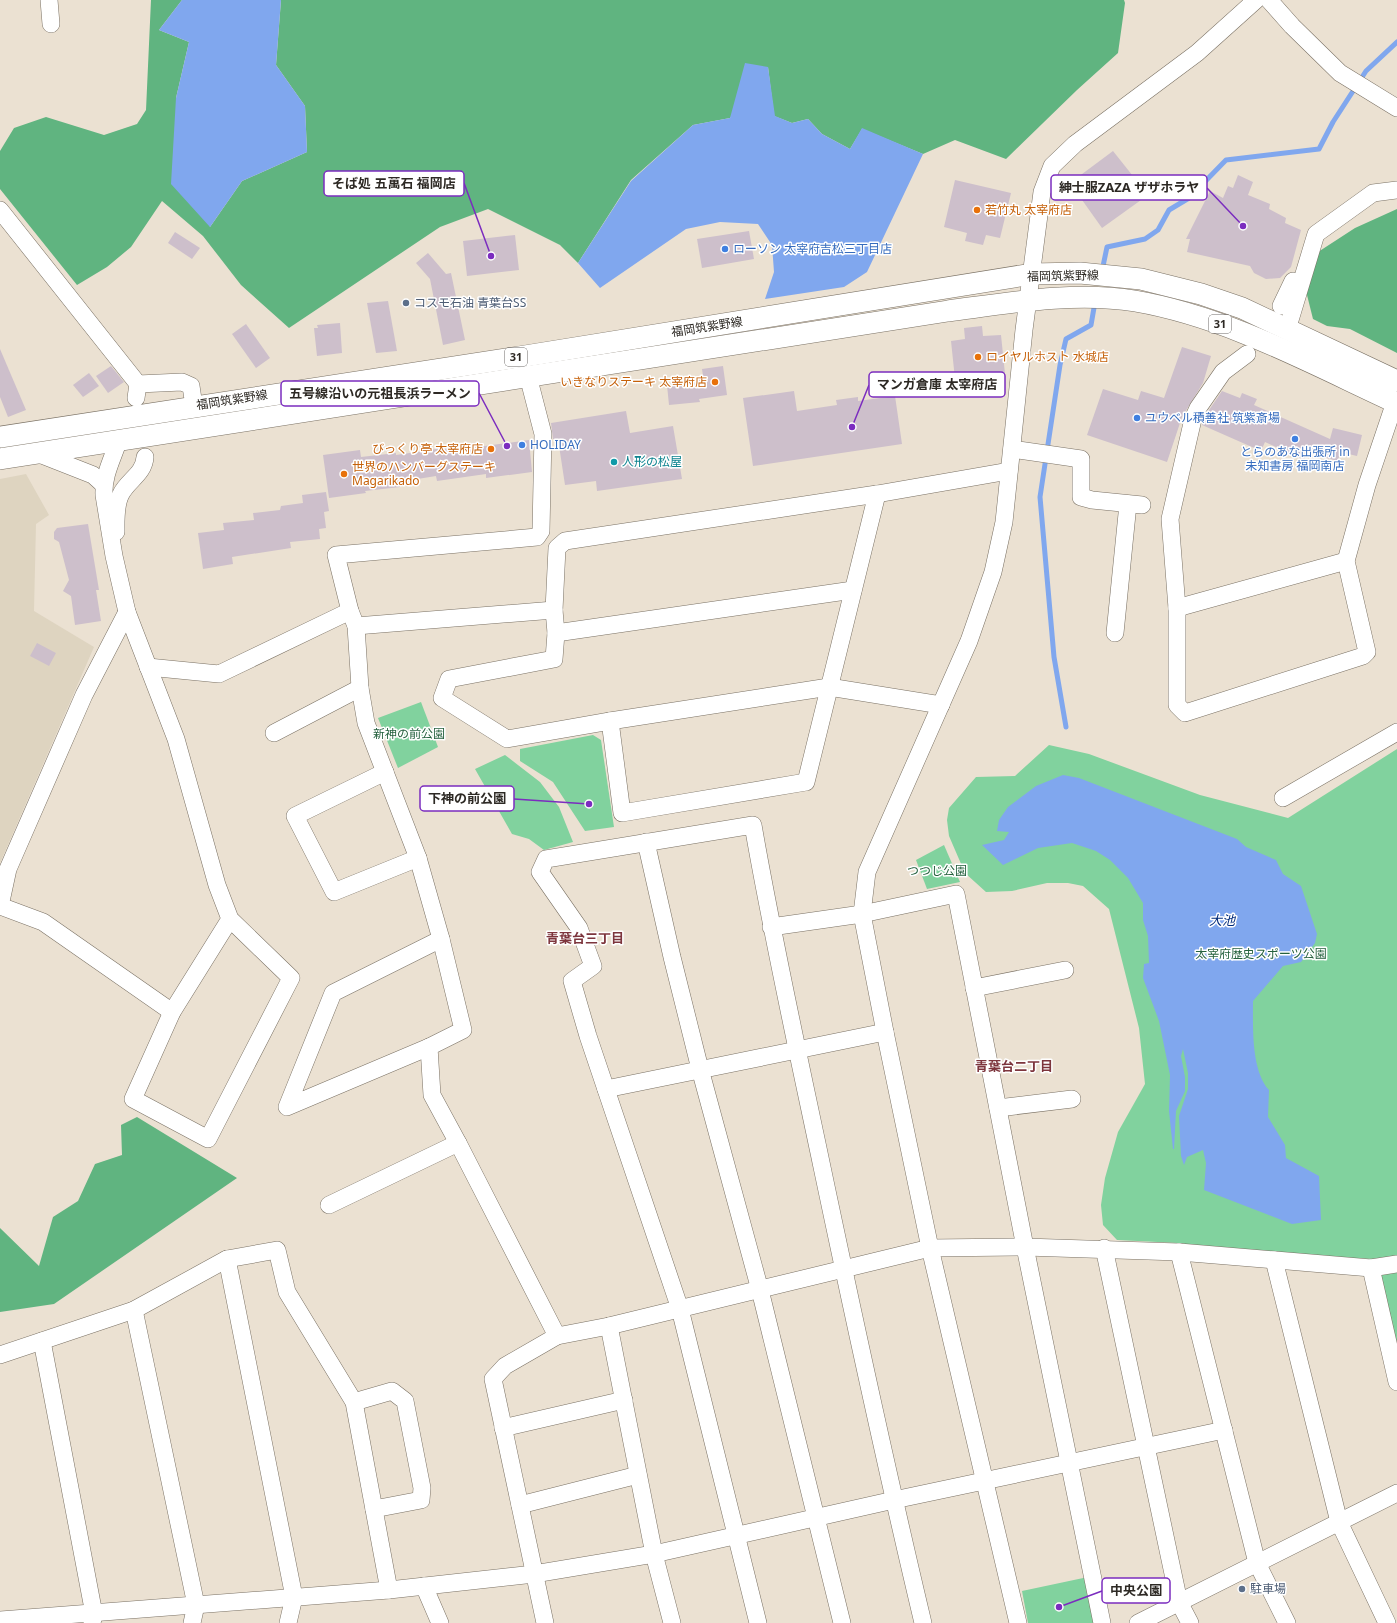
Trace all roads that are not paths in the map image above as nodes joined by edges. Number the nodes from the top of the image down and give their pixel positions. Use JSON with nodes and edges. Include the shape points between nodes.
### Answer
{"nodes":[{"id":1,"x":49,"y":0,"type":"edge"},
{"id":2,"x":1256,"y":0,"type":"edge"},
{"id":3,"x":1268,"y":0,"type":"edge"},
{"id":4,"x":51,"y":24,"type":"dead end"},
{"id":5,"x":1397,"y":108,"type":"edge"},
{"id":6,"x":1397,"y":190,"type":"edge"},
{"id":7,"x":0,"y":210,"type":"edge"},
{"id":8,"x":1316,"y":234,"type":"junction"},
{"id":9,"x":1032,"y":274,"type":"junction"},
{"id":10,"x":1028,"y":301,"type":"junction"},
{"id":11,"x":1281,"y":306,"type":"dead end"},
{"id":12,"x":1287,"y":330,"type":"junction"},
{"id":13,"x":1247,"y":354,"type":"dead end"},
{"id":14,"x":528,"y":376,"type":"junction"},
{"id":15,"x":1397,"y":381,"type":"edge"},
{"id":16,"x":1396,"y":403,"type":"edge"},
{"id":17,"x":194,"y":406,"type":"junction"},
{"id":18,"x":0,"y":437,"type":"edge"},
{"id":19,"x":119,"y":440,"type":"junction"},
{"id":20,"x":1012,"y":449,"type":"junction"},
{"id":21,"x":37,"y":453,"type":"junction"},
{"id":22,"x":145,"y":458,"type":"dead end"},
{"id":23,"x":0,"y":459,"type":"edge"},
{"id":24,"x":1009,"y":471,"type":"junction"},
{"id":25,"x":104,"y":485,"type":"junction"},
{"id":26,"x":876,"y":494,"type":"junction"},
{"id":27,"x":114,"y":556,"type":"junction"},
{"id":28,"x":1346,"y":561,"type":"junction"},
{"id":29,"x":853,"y":590,"type":"junction"},
{"id":30,"x":1177,"y":608,"type":"junction"},
{"id":31,"x":554,"y":610,"type":"junction"},
{"id":32,"x":127,"y":612,"type":"junction"},
{"id":33,"x":353,"y":619,"type":"junction"},
{"id":34,"x":556,"y":633,"type":"junction"},
{"id":35,"x":1115,"y":633,"type":"dead end"},
{"id":36,"x":148,"y":667,"type":"junction"},
{"id":37,"x":829,"y":687,"type":"junction"},
{"id":38,"x":360,"y":688,"type":"junction"},
{"id":39,"x":940,"y":705,"type":"junction"},
{"id":40,"x":610,"y":721,"type":"junction"},
{"id":41,"x":1397,"y":732,"type":"edge"},
{"id":42,"x":274,"y":733,"type":"dead end"},
{"id":43,"x":385,"y":772,"type":"junction"},
{"id":44,"x":1283,"y":798,"type":"dead end"},
{"id":45,"x":646,"y":842,"type":"junction"},
{"id":46,"x":418,"y":858,"type":"junction"},
{"id":47,"x":0,"y":906,"type":"edge"},
{"id":48,"x":862,"y":914,"type":"junction"},
{"id":49,"x":230,"y":919,"type":"junction"},
{"id":50,"x":771,"y":928,"type":"junction"},
{"id":51,"x":441,"y":938,"type":"junction"},
{"id":52,"x":1065,"y":970,"type":"dead end"},
{"id":53,"x":974,"y":988,"type":"junction"},
{"id":54,"x":172,"y":1012,"type":"junction"},
{"id":55,"x":885,"y":1032,"type":"junction"},
{"id":56,"x":429,"y":1047,"type":"junction"},
{"id":57,"x":797,"y":1049,"type":"junction"},
{"id":58,"x":700,"y":1069,"type":"junction"},
{"id":59,"x":606,"y":1089,"type":"junction"},
{"id":60,"x":1072,"y":1099,"type":"dead end"},
{"id":61,"x":998,"y":1108,"type":"junction"},
{"id":62,"x":458,"y":1143,"type":"junction"},
{"id":63,"x":329,"y":1205,"type":"dead end"},
{"id":64,"x":1024,"y":1247,"type":"junction"},
{"id":65,"x":930,"y":1248,"type":"junction"},
{"id":66,"x":1104,"y":1248,"type":"junction"},
{"id":67,"x":1180,"y":1252,"type":"junction"},
{"id":68,"x":227,"y":1259,"type":"junction"},
{"id":69,"x":1274,"y":1260,"type":"junction"},
{"id":70,"x":1397,"y":1264,"type":"edge"},
{"id":71,"x":1371,"y":1268,"type":"junction"},
{"id":72,"x":843,"y":1270,"type":"junction"},
{"id":73,"x":760,"y":1290,"type":"junction"},
{"id":74,"x":680,"y":1309,"type":"junction"},
{"id":75,"x":134,"y":1310,"type":"junction"},
{"id":76,"x":610,"y":1326,"type":"junction"},
{"id":77,"x":557,"y":1336,"type":"junction"},
{"id":78,"x":42,"y":1341,"type":"junction"},
{"id":79,"x":0,"y":1356,"type":"edge"},
{"id":80,"x":1397,"y":1382,"type":"edge"},
{"id":81,"x":624,"y":1400,"type":"junction"},
{"id":82,"x":354,"y":1402,"type":"junction"},
{"id":83,"x":503,"y":1428,"type":"junction"},
{"id":84,"x":1224,"y":1430,"type":"junction"},
{"id":85,"x":1145,"y":1447,"type":"junction"},
{"id":86,"x":1071,"y":1463,"type":"junction"},
{"id":87,"x":638,"y":1475,"type":"junction"},
{"id":88,"x":985,"y":1482,"type":"junction"},
{"id":89,"x":1397,"y":1492,"type":"edge"},
{"id":90,"x":894,"y":1500,"type":"junction"},
{"id":91,"x":520,"y":1505,"type":"junction"},
{"id":92,"x":374,"y":1509,"type":"junction"},
{"id":93,"x":816,"y":1518,"type":"junction"},
{"id":94,"x":1339,"y":1522,"type":"junction"},
{"id":95,"x":736,"y":1536,"type":"junction"},
{"id":96,"x":654,"y":1554,"type":"junction"},
{"id":97,"x":1257,"y":1563,"type":"junction"},
{"id":98,"x":534,"y":1574,"type":"junction"},
{"id":99,"x":424,"y":1586,"type":"junction"},
{"id":100,"x":389,"y":1590,"type":"junction"},
{"id":101,"x":294,"y":1597,"type":"junction"},
{"id":102,"x":1179,"y":1602,"type":"junction"},
{"id":103,"x":196,"y":1605,"type":"junction"},
{"id":104,"x":93,"y":1618,"type":"edge"},
{"id":105,"x":0,"y":1620,"type":"edge"},
{"id":106,"x":192,"y":1623,"type":"edge"},
{"id":107,"x":288,"y":1623,"type":"edge"},
{"id":108,"x":440,"y":1623,"type":"edge"},
{"id":109,"x":545,"y":1623,"type":"edge"},
{"id":110,"x":672,"y":1623,"type":"edge"},
{"id":111,"x":758,"y":1623,"type":"edge"},
{"id":112,"x":842,"y":1623,"type":"edge"},
{"id":113,"x":923,"y":1623,"type":"edge"},
{"id":114,"x":1018,"y":1623,"type":"edge"},
{"id":115,"x":1102,"y":1623,"type":"edge"},
{"id":116,"x":1138,"y":1623,"type":"edge"},
{"id":117,"x":1190,"y":1623,"type":"edge"},
{"id":118,"x":1287,"y":1623,"type":"edge"},
{"id":119,"x":1387,"y":1623,"type":"edge"}],
"edges":[{"from":1,"to":4,"type":"street"},
{"from":2,"to":9,"type":"street","via":[[1197,53],[1075,144],[1052,166],[1042,192]]},
{"from":3,"to":5,"type":"street","via":[[1340,73]]},
{"from":6,"to":8,"type":"street","via":[[1373,193]]},
{"from":7,"to":17,"type":"street","via":[[137,391],[182,382],[191,386]]},
{"from":8,"to":11,"type":"street"},
{"from":8,"to":12,"type":"street"},
{"from":9,"to":10,"type":"street"},
{"from":9,"to":12,"type":"main road","name":"福岡筑紫野線","number":"31","via":[[1080,273],[1141,279],[1208,296],[1242,308]]},
{"from":9,"to":17,"type":"main road","name":"福岡筑紫野線","number":"31","via":[[519,357]]},
{"from":10,"to":14,"type":"main road","name":"福岡筑紫野線","number":"31"},
{"from":10,"to":16,"type":"main road","name":"福岡筑紫野線","number":"31","via":[[1074,297],[1134,301],[1196,316],[1237,330]]},
{"from":10,"to":20,"type":"street"},
{"from":12,"to":15,"type":"main road","name":"福岡筑紫野線","number":"31"},
{"from":13,"to":30,"type":"street","via":[[1223,372],[1193,419],[1170,519]]},
{"from":14,"to":19,"type":"main road","name":"福岡筑紫野線","number":"31"},
{"from":14,"to":33,"type":"street","via":[[543,434],[541,531],[537,537],[336,555]]},
{"from":16,"to":28,"type":"street","via":[[1367,485]]},
{"from":17,"to":18,"type":"main road","name":"福岡筑紫野線","number":"31"},
{"from":19,"to":21,"type":"main road","name":"福岡筑紫野線","number":"31"},
{"from":19,"to":25,"type":"street"},
{"from":20,"to":24,"type":"street"},
{"from":20,"to":35,"type":"street","via":[[1081,459],[1081,496],[1092,500],[1135,505]]},
{"from":21,"to":23,"type":"main road","name":"福岡筑紫野線","number":"31"},
{"from":21,"to":25,"type":"street","via":[[93,475]]},
{"from":22,"to":27,"type":"street","via":[[142,470],[121,494]]},
{"from":24,"to":26,"type":"street"},
{"from":24,"to":39,"type":"street","via":[[1004,522],[993,572],[969,640]]},
{"from":25,"to":27,"type":"street","via":[[105,510]]},
{"from":26,"to":29,"type":"street"},
{"from":26,"to":31,"type":"street","via":[[565,541],[557,548]]},
{"from":27,"to":32,"type":"street"},
{"from":28,"to":30,"type":"street"},
{"from":28,"to":30,"type":"street","via":[[1367,652],[1363,656],[1185,713],[1177,705]]},
{"from":29,"to":34,"type":"street"},
{"from":29,"to":37,"type":"street"},
{"from":31,"to":33,"type":"street"},
{"from":31,"to":34,"type":"street"},
{"from":32,"to":36,"type":"street"},
{"from":32,"to":47,"type":"street","via":[[84,695],[8,869]]},
{"from":33,"to":36,"type":"street","via":[[219,674]]},
{"from":33,"to":38,"type":"street"},
{"from":34,"to":40,"type":"street","via":[[554,658],[449,679],[442,698],[507,739]]},
{"from":36,"to":49,"type":"street","via":[[176,739],[217,885]]},
{"from":37,"to":39,"type":"street"},
{"from":37,"to":40,"type":"street"},
{"from":37,"to":40,"type":"street","via":[[806,782],[622,813]]},
{"from":38,"to":42,"type":"street"},
{"from":38,"to":43,"type":"street","via":[[366,722]]},
{"from":39,"to":48,"type":"street","via":[[867,872]]},
{"from":41,"to":44,"type":"street"},
{"from":43,"to":46,"type":"street"},
{"from":43,"to":46,"type":"street","via":[[295,816],[334,892]]},
{"from":45,"to":50,"type":"street","via":[[753,825]]},
{"from":45,"to":58,"type":"street"},
{"from":45,"to":59,"type":"street","via":[[546,859],[540,872],[579,928],[594,966],[572,981]]},
{"from":46,"to":51,"type":"street"},
{"from":47,"to":54,"type":"street","via":[[43,922]]},
{"from":48,"to":50,"type":"street"},
{"from":48,"to":53,"type":"street","via":[[956,894]]},
{"from":48,"to":55,"type":"street"},
{"from":49,"to":54,"type":"street"},
{"from":49,"to":54,"type":"street","via":[[291,978],[208,1139],[133,1099]]},
{"from":50,"to":57,"type":"street"},
{"from":51,"to":56,"type":"street","via":[[463,1030]]},
{"from":51,"to":56,"type":"street","via":[[333,993],[287,1108]]},
{"from":52,"to":53,"type":"street"},
{"from":53,"to":61,"type":"street"},
{"from":55,"to":57,"type":"street"},
{"from":55,"to":65,"type":"street"},
{"from":56,"to":62,"type":"street","via":[[432,1095]]},
{"from":57,"to":58,"type":"street"},
{"from":57,"to":72,"type":"street"},
{"from":58,"to":59,"type":"street"},
{"from":58,"to":73,"type":"street"},
{"from":59,"to":74,"type":"street"},
{"from":60,"to":61,"type":"street"},
{"from":61,"to":64,"type":"street"},
{"from":62,"to":63,"type":"street"},
{"from":62,"to":77,"type":"street"},
{"from":64,"to":65,"type":"street"},
{"from":64,"to":66,"type":"street"},
{"from":64,"to":86,"type":"street"},
{"from":65,"to":72,"type":"street"},
{"from":65,"to":88,"type":"street"},
{"from":66,"to":67,"type":"street"},
{"from":66,"to":85,"type":"street"},
{"from":67,"to":69,"type":"street"},
{"from":67,"to":84,"type":"street"},
{"from":68,"to":75,"type":"street"},
{"from":68,"to":82,"type":"street","via":[[277,1250],[287,1292]]},
{"from":68,"to":101,"type":"street"},
{"from":69,"to":71,"type":"street"},
{"from":69,"to":94,"type":"street"},
{"from":70,"to":71,"type":"street"},
{"from":71,"to":80,"type":"street"},
{"from":72,"to":73,"type":"street"},
{"from":72,"to":90,"type":"street"},
{"from":73,"to":74,"type":"street"},
{"from":73,"to":93,"type":"street"},
{"from":74,"to":76,"type":"street"},
{"from":74,"to":95,"type":"street"},
{"from":75,"to":78,"type":"street"},
{"from":75,"to":103,"type":"street"},
{"from":76,"to":77,"type":"street"},
{"from":76,"to":81,"type":"street"},
{"from":77,"to":83,"type":"street","via":[[505,1366],[494,1380]]},
{"from":78,"to":79,"type":"street"},
{"from":78,"to":104,"type":"street"},
{"from":81,"to":83,"type":"street"},
{"from":81,"to":87,"type":"street"},
{"from":82,"to":92,"type":"street"},
{"from":82,"to":92,"type":"street","via":[[392,1391],[405,1401],[422,1488],[421,1500]]},
{"from":83,"to":91,"type":"street"},
{"from":84,"to":85,"type":"street"},
{"from":84,"to":97,"type":"street"},
{"from":85,"to":86,"type":"street"},
{"from":85,"to":102,"type":"street"},
{"from":86,"to":88,"type":"street"},
{"from":86,"to":115,"type":"street"},
{"from":87,"to":91,"type":"street"},
{"from":87,"to":96,"type":"street"},
{"from":88,"to":90,"type":"street"},
{"from":88,"to":114,"type":"street"},
{"from":89,"to":94,"type":"street"},
{"from":90,"to":93,"type":"street"},
{"from":90,"to":113,"type":"street"},
{"from":91,"to":98,"type":"street"},
{"from":92,"to":100,"type":"street"},
{"from":93,"to":95,"type":"street"},
{"from":93,"to":112,"type":"street"},
{"from":94,"to":97,"type":"street"},
{"from":94,"to":119,"type":"street"},
{"from":95,"to":96,"type":"street"},
{"from":95,"to":111,"type":"street"},
{"from":96,"to":98,"type":"street"},
{"from":96,"to":110,"type":"street"},
{"from":97,"to":102,"type":"street"},
{"from":97,"to":118,"type":"street"},
{"from":98,"to":99,"type":"street"},
{"from":98,"to":109,"type":"street"},
{"from":99,"to":100,"type":"street"},
{"from":99,"to":108,"type":"street"},
{"from":100,"to":101,"type":"street"},
{"from":101,"to":103,"type":"street"},
{"from":101,"to":107,"type":"street"},
{"from":102,"to":116,"type":"street"},
{"from":102,"to":117,"type":"street"},
{"from":103,"to":104,"type":"street"},
{"from":103,"to":106,"type":"street"},
{"from":104,"to":105,"type":"street"}]}
